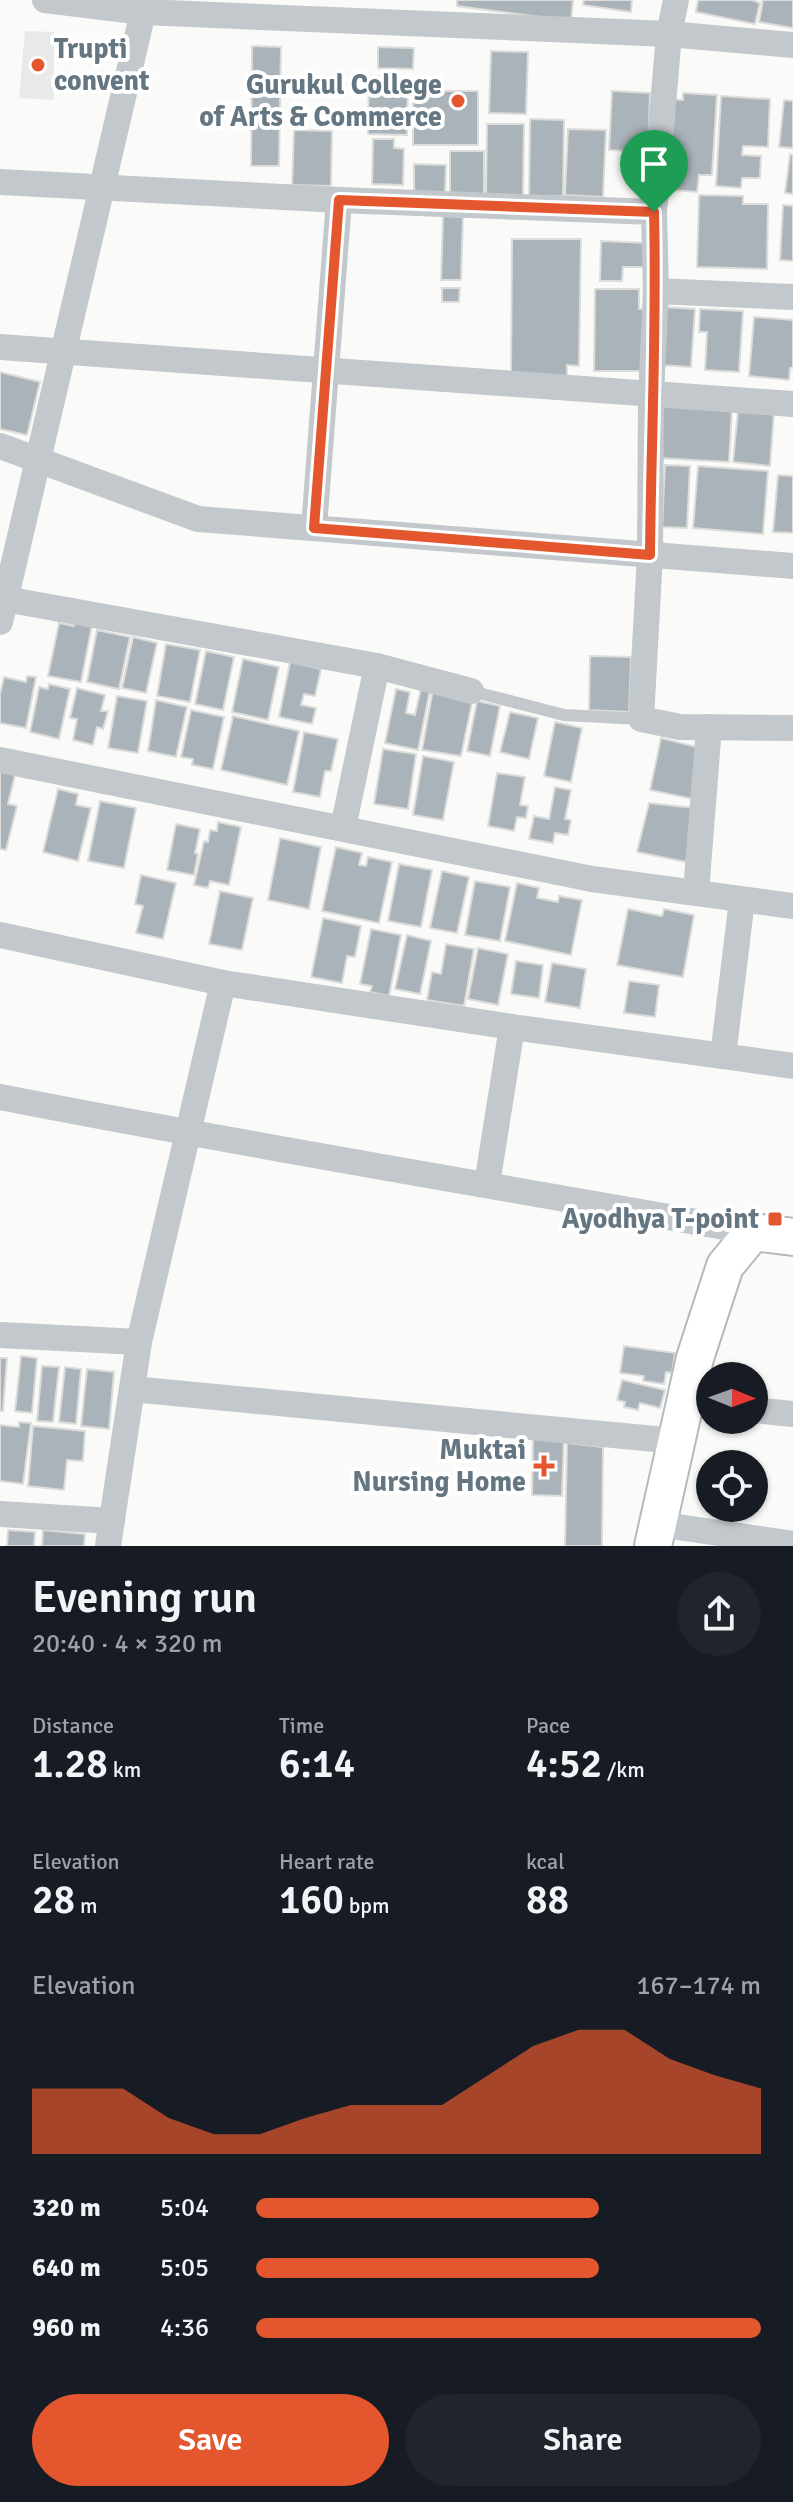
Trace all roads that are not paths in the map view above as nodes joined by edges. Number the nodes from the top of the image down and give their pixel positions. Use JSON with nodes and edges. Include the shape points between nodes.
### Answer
{"nodes":[{"id":1,"x":45,"y":0,"type":"edge"},
{"id":2,"x":676,"y":0,"type":"edge"},
{"id":3,"x":144,"y":6,"type":"edge"},
{"id":4,"x":423,"y":11,"type":"edge"},
{"id":5,"x":669,"y":34,"type":"junction"},
{"id":6,"x":793,"y":45,"type":"edge"},
{"id":7,"x":0,"y":182,"type":"edge"},
{"id":8,"x":102,"y":188,"type":"junction"},
{"id":9,"x":339,"y":200,"type":"junction"},
{"id":10,"x":654,"y":212,"type":"junction"},
{"id":11,"x":656,"y":291,"type":"junction"},
{"id":12,"x":793,"y":297,"type":"edge"},
{"id":13,"x":0,"y":347,"type":"edge"},
{"id":14,"x":63,"y":353,"type":"junction"},
{"id":15,"x":326,"y":372,"type":"junction"},
{"id":16,"x":651,"y":395,"type":"junction"},
{"id":17,"x":793,"y":404,"type":"edge"},
{"id":18,"x":0,"y":446,"type":"edge"},
{"id":19,"x":38,"y":461,"type":"junction"},
{"id":20,"x":314,"y":528,"type":"junction"},
{"id":21,"x":650,"y":555,"type":"junction"},
{"id":22,"x":793,"y":566,"type":"edge"},
{"id":23,"x":3,"y":611,"type":"edge"},
{"id":24,"x":377,"y":666,"type":"junction"},
{"id":25,"x":471,"y":691,"type":"joint"},
{"id":26,"x":641,"y":719,"type":"junction"},
{"id":27,"x":709,"y":727,"type":"junction"},
{"id":28,"x":793,"y":728,"type":"edge"},
{"id":29,"x":0,"y":760,"type":"edge"},
{"id":30,"x":343,"y":828,"type":"junction"},
{"id":31,"x":696,"y":892,"type":"junction"},
{"id":32,"x":742,"y":900,"type":"junction"},
{"id":33,"x":793,"y":906,"type":"edge"},
{"id":34,"x":0,"y":935,"type":"edge"},
{"id":35,"x":223,"y":983,"type":"junction"},
{"id":36,"x":512,"y":1027,"type":"junction"},
{"id":37,"x":723,"y":1056,"type":"junction"},
{"id":38,"x":793,"y":1066,"type":"edge"},
{"id":39,"x":0,"y":1097,"type":"edge"},
{"id":40,"x":188,"y":1134,"type":"junction"},
{"id":41,"x":487,"y":1184,"type":"junction"},
{"id":42,"x":753,"y":1232,"type":"junction"},
{"id":43,"x":793,"y":1237,"type":"edge"},
{"id":44,"x":0,"y":1335,"type":"edge"},
{"id":45,"x":139,"y":1342,"type":"junction"},
{"id":46,"x":696,"y":1381,"type":"edge"},
{"id":47,"x":132,"y":1389,"type":"junction"},
{"id":48,"x":696,"y":1406,"type":"edge"},
{"id":49,"x":768,"y":1411,"type":"edge"},
{"id":50,"x":793,"y":1414,"type":"edge"},
{"id":51,"x":676,"y":1441,"type":"junction"},
{"id":52,"x":0,"y":1514,"type":"edge"},
{"id":53,"x":110,"y":1534,"type":"edge"},
{"id":54,"x":655,"y":1535,"type":"edge"},
{"id":55,"x":756,"y":1541,"type":"edge"},
{"id":56,"x":793,"y":1544,"type":"edge"}],
"edges":[{"from":1,"to":3,"type":"street"},
{"from":2,"to":5,"type":"street"},
{"from":3,"to":4,"type":"street"},
{"from":3,"to":8,"type":"street"},
{"from":4,"to":5,"type":"street"},
{"from":5,"to":6,"type":"street"},
{"from":5,"to":10,"type":"street"},
{"from":7,"to":8,"type":"street"},
{"from":8,"to":9,"type":"street"},
{"from":8,"to":14,"type":"street"},
{"from":9,"to":10,"type":"street"},
{"from":9,"to":15,"type":"street"},
{"from":10,"to":11,"type":"street"},
{"from":11,"to":12,"type":"street"},
{"from":11,"to":16,"type":"street"},
{"from":13,"to":14,"type":"street"},
{"from":14,"to":15,"type":"street"},
{"from":14,"to":19,"type":"street"},
{"from":15,"to":16,"type":"street"},
{"from":15,"to":20,"type":"street"},
{"from":16,"to":17,"type":"street"},
{"from":16,"to":21,"type":"street"},
{"from":18,"to":19,"type":"street"},
{"from":19,"to":20,"type":"street","via":[[198,519]]},
{"from":19,"to":23,"type":"street"},
{"from":20,"to":21,"type":"street"},
{"from":21,"to":22,"type":"street"},
{"from":21,"to":26,"type":"street"},
{"from":23,"to":24,"type":"street"},
{"from":24,"to":25,"type":"street"},
{"from":24,"to":30,"type":"street"},
{"from":25,"to":26,"type":"lane","via":[[564,715]]},
{"from":26,"to":27,"type":"street"},
{"from":27,"to":28,"type":"street"},
{"from":27,"to":31,"type":"street"},
{"from":29,"to":30,"type":"street"},
{"from":30,"to":31,"type":"street","via":[[592,879]]},
{"from":31,"to":32,"type":"street"},
{"from":32,"to":33,"type":"street"},
{"from":32,"to":37,"type":"street"},
{"from":34,"to":35,"type":"street"},
{"from":35,"to":36,"type":"street"},
{"from":35,"to":40,"type":"street"},
{"from":36,"to":37,"type":"street"},
{"from":36,"to":41,"type":"street"},
{"from":37,"to":38,"type":"street"},
{"from":39,"to":40,"type":"street"},
{"from":40,"to":41,"type":"street"},
{"from":40,"to":45,"type":"street"},
{"from":41,"to":42,"type":"street"},
{"from":42,"to":43,"type":"main road"},
{"from":42,"to":46,"type":"main road","via":[[725,1266],[695,1358]]},
{"from":44,"to":45,"type":"street"},
{"from":45,"to":47,"type":"street"},
{"from":47,"to":51,"type":"street"},
{"from":47,"to":53,"type":"street"},
{"from":48,"to":51,"type":"main road"},
{"from":49,"to":50,"type":"street"},
{"from":51,"to":54,"type":"main road"},
{"from":52,"to":53,"type":"street"},
{"from":54,"to":55,"type":"street"},
{"from":55,"to":56,"type":"street"}]}
